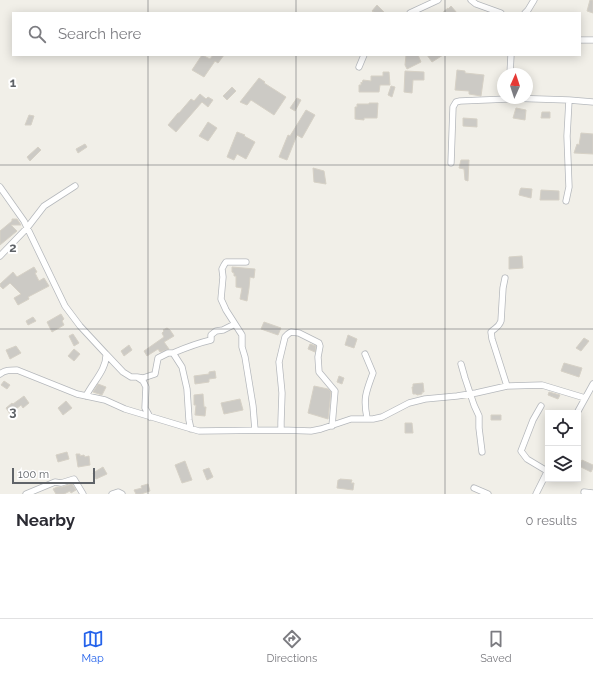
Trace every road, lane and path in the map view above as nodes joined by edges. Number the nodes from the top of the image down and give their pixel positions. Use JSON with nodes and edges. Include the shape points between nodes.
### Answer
{"nodes":[{"id":1,"x":438,"y":0,"type":"edge"},
{"id":2,"x":470,"y":0,"type":"edge"},
{"id":3,"x":534,"y":0,"type":"edge"},
{"id":4,"x":412,"y":12,"type":"edge"},
{"id":5,"x":498,"y":12,"type":"edge"},
{"id":6,"x":526,"y":12,"type":"edge"},
{"id":7,"x":581,"y":40,"type":"edge"},
{"id":8,"x":593,"y":40,"type":"edge"},
{"id":9,"x":364,"y":56,"type":"edge"},
{"id":10,"x":511,"y":56,"type":"edge"},
{"id":11,"x":359,"y":67,"type":"dead end"},
{"id":12,"x":510,"y":68,"type":"edge"},
{"id":13,"x":497,"y":99,"type":"edge"},
{"id":14,"x":533,"y":99,"type":"edge"},
{"id":15,"x":569,"y":100,"type":"junction"},
{"id":16,"x":593,"y":102,"type":"edge"},
{"id":17,"x":452,"y":163,"type":"dead end"},
{"id":18,"x":75,"y":186,"type":"dead end"},
{"id":19,"x":0,"y":187,"type":"edge"},
{"id":20,"x":566,"y":201,"type":"dead end"},
{"id":21,"x":27,"y":228,"type":"junction"},
{"id":22,"x":0,"y":256,"type":"edge"},
{"id":23,"x":246,"y":262,"type":"dead end"},
{"id":24,"x":505,"y":278,"type":"dead end"},
{"id":25,"x":235,"y":324,"type":"junction"},
{"id":26,"x":172,"y":353,"type":"junction"},
{"id":27,"x":106,"y":354,"type":"junction"},
{"id":28,"x":365,"y":354,"type":"dead end"},
{"id":29,"x":461,"y":364,"type":"dead end"},
{"id":30,"x":0,"y":374,"type":"edge"},
{"id":31,"x":137,"y":377,"type":"junction"},
{"id":32,"x":593,"y":384,"type":"edge"},
{"id":33,"x":507,"y":386,"type":"junction"},
{"id":34,"x":591,"y":390,"type":"edge"},
{"id":35,"x":470,"y":394,"type":"junction"},
{"id":36,"x":86,"y":396,"type":"junction"},
{"id":37,"x":585,"y":398,"type":"junction"},
{"id":38,"x":541,"y":406,"type":"dead end"},
{"id":39,"x":579,"y":410,"type":"edge"},
{"id":40,"x":150,"y":417,"type":"junction"},
{"id":41,"x":366,"y":418,"type":"junction"},
{"id":42,"x":332,"y":426,"type":"junction"},
{"id":43,"x":191,"y":429,"type":"junction"},
{"id":44,"x":255,"y":430,"type":"junction"},
{"id":45,"x":281,"y":430,"type":"junction"},
{"id":46,"x":482,"y":452,"type":"dead end"},
{"id":47,"x":545,"y":469,"type":"edge"},
{"id":48,"x":545,"y":477,"type":"edge"},
{"id":49,"x":474,"y":488,"type":"dead end"},
{"id":50,"x":584,"y":492,"type":"dead end"},
{"id":51,"x":593,"y":493,"type":"edge"},
{"id":52,"x":26,"y":494,"type":"edge"},
{"id":53,"x":83,"y":494,"type":"edge"},
{"id":54,"x":112,"y":494,"type":"edge"},
{"id":55,"x":122,"y":494,"type":"edge"},
{"id":56,"x":488,"y":494,"type":"edge"},
{"id":57,"x":536,"y":494,"type":"edge"}],
"edges":[{"from":1,"to":4,"type":"street"},
{"from":2,"to":5,"type":"street"},
{"from":3,"to":6,"type":"street"},
{"from":7,"to":8,"type":"street"},
{"from":9,"to":11,"type":"street"},
{"from":10,"to":12,"type":"street"},
{"from":13,"to":17,"type":"street","via":[[456,102],[453,107]]},
{"from":14,"to":15,"type":"street"},
{"from":15,"to":16,"type":"street"},
{"from":15,"to":20,"type":"street","via":[[567,136],[570,187]]},
{"from":18,"to":21,"type":"street","via":[[44,206]]},
{"from":19,"to":21,"type":"street"},
{"from":21,"to":22,"type":"street"},
{"from":21,"to":27,"type":"street","via":[[65,306]]},
{"from":23,"to":25,"type":"street","via":[[226,262],[222,269],[221,299]]},
{"from":24,"to":33,"type":"street","via":[[501,321],[491,332]]},
{"from":25,"to":26,"type":"street","via":[[216,331],[211,335],[211,340]]},
{"from":25,"to":44,"type":"street","via":[[242,335]]},
{"from":26,"to":31,"type":"street","via":[[158,358],[155,374]]},
{"from":26,"to":43,"type":"street","via":[[182,367]]},
{"from":27,"to":31,"type":"street","via":[[123,372],[131,377]]},
{"from":27,"to":36,"type":"street","via":[[104,368]]},
{"from":28,"to":41,"type":"street","via":[[373,373],[365,396]]},
{"from":29,"to":35,"type":"street"},
{"from":30,"to":36,"type":"street","via":[[3,371],[17,370],[64,390]]},
{"from":31,"to":40,"type":"street","via":[[146,387],[146,408]]},
{"from":32,"to":34,"type":"street"},
{"from":33,"to":35,"type":"street"},
{"from":33,"to":37,"type":"street","via":[[542,385]]},
{"from":34,"to":37,"type":"street"},
{"from":35,"to":41,"type":"street","via":[[417,401],[382,417]]},
{"from":35,"to":46,"type":"street","via":[[479,416]]},
{"from":36,"to":40,"type":"street","via":[[105,400]]},
{"from":37,"to":39,"type":"street"},
{"from":38,"to":47,"type":"street","via":[[521,451],[527,459]]},
{"from":40,"to":43,"type":"street"},
{"from":41,"to":42,"type":"street","via":[[351,419]]},
{"from":42,"to":45,"type":"street","via":[[311,431]]},
{"from":42,"to":45,"type":"street","via":[[335,391],[319,372],[319,343],[291,332],[285,337],[279,362],[282,393]]},
{"from":43,"to":44,"type":"street"},
{"from":44,"to":45,"type":"street"},
{"from":48,"to":57,"type":"street"},
{"from":49,"to":56,"type":"street"},
{"from":50,"to":51,"type":"street"},
{"from":52,"to":53,"type":"street","via":[[55,482],[74,479]]},
{"from":54,"to":55,"type":"street"}]}
